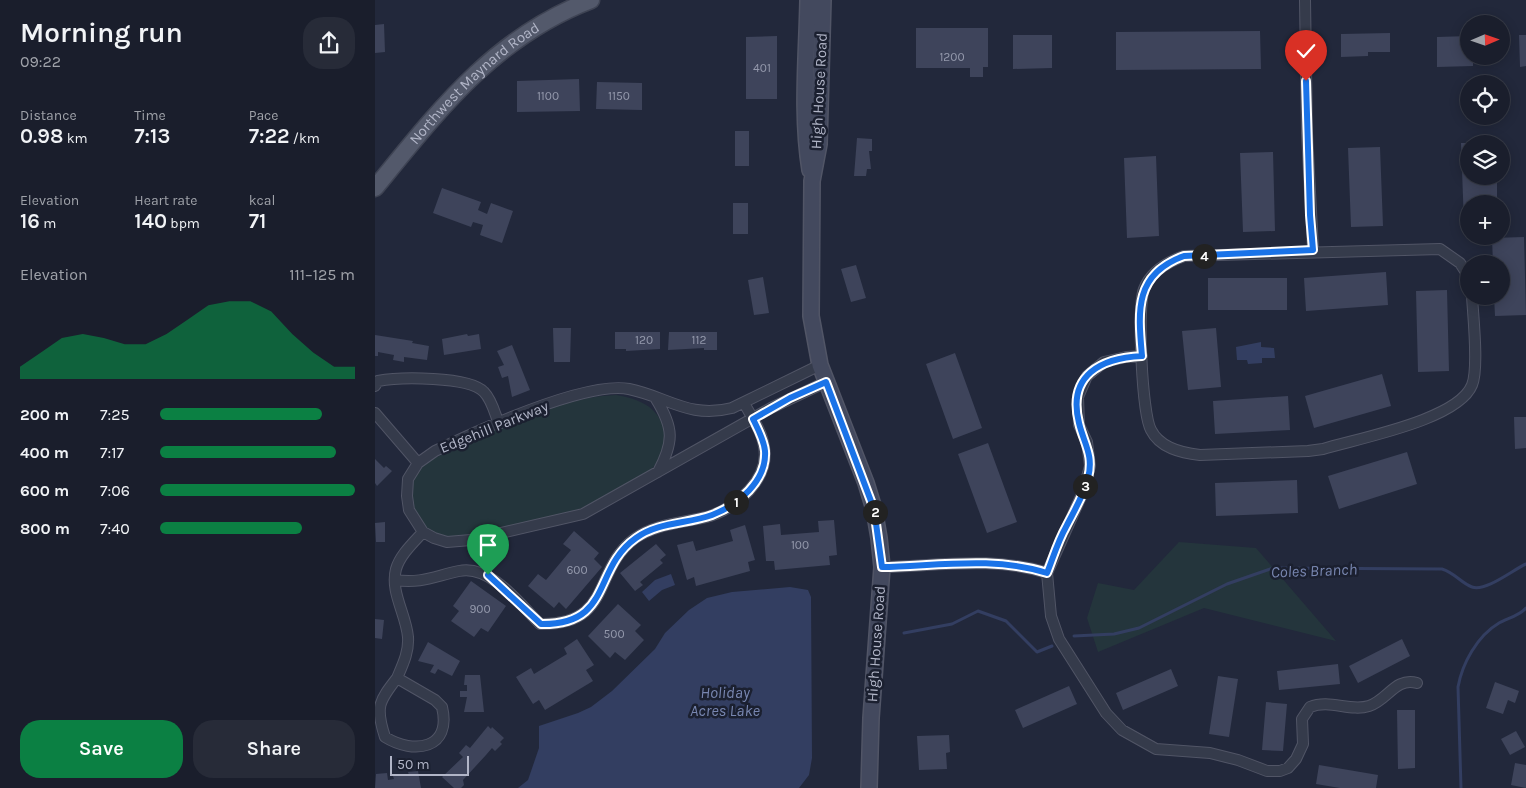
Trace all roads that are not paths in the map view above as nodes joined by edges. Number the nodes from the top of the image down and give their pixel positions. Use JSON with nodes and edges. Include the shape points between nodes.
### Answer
{"nodes":[{"id":1,"x":591,"y":0,"type":"edge"},
{"id":2,"x":808,"y":0,"type":"edge"},
{"id":3,"x":823,"y":0,"type":"edge"},
{"id":4,"x":1305,"y":0,"type":"edge"},
{"id":5,"x":812,"y":181,"type":"junction"},
{"id":6,"x":375,"y":188,"type":"edge"},
{"id":7,"x":1313,"y":250,"type":"junction"},
{"id":8,"x":1460,"y":262,"type":"edge"},
{"id":9,"x":1472,"y":305,"type":"edge"},
{"id":10,"x":1142,"y":356,"type":"junction"},
{"id":11,"x":820,"y":365,"type":"junction"},
{"id":12,"x":826,"y":382,"type":"junction"},
{"id":13,"x":375,"y":386,"type":"edge"},
{"id":14,"x":656,"y":399,"type":"junction"},
{"id":15,"x":744,"y":402,"type":"junction"},
{"id":16,"x":375,"y":413,"type":"edge"},
{"id":17,"x":753,"y":419,"type":"junction"},
{"id":18,"x":499,"y":424,"type":"junction"},
{"id":19,"x":418,"y":463,"type":"junction"},
{"id":20,"x":657,"y":473,"type":"junction"},
{"id":21,"x":423,"y":532,"type":"junction"},
{"id":22,"x":882,"y":567,"type":"junction"},
{"id":23,"x":1047,"y":573,"type":"junction"},
{"id":24,"x":395,"y":580,"type":"junction"},
{"id":25,"x":397,"y":678,"type":"junction"},
{"id":26,"x":1417,"y":683,"type":"dead end"},
{"id":27,"x":869,"y":788,"type":"edge"}],
"edges":[{"from":1,"to":6,"type":"main road","name":"Northwest Maynard Road","via":[[536,27],[475,72]]},
{"from":2,"to":5,"type":"main road","name":"High House Road","via":[[805,136]]},
{"from":3,"to":5,"type":"main road","name":"High House Road","via":[[819,144]]},
{"from":4,"to":7,"type":"street"},
{"from":5,"to":11,"type":"main road","name":"High House Road","via":[[811,316]]},
{"from":7,"to":8,"type":"street","via":[[1440,249]]},
{"from":7,"to":10,"type":"street","via":[[1184,256],[1168,262],[1150,278],[1140,302]]},
{"from":9,"to":10,"type":"street","via":[[1475,371],[1472,385],[1464,397],[1430,418],[1323,449],[1200,456],[1171,449],[1160,442],[1147,420]]},
{"from":10,"to":23,"type":"street","via":[[1103,362],[1082,383],[1077,409],[1089,455],[1088,478]]},
{"from":11,"to":12,"type":"main road","name":"High House Road"},
{"from":11,"to":15,"type":"street","name":"Edgehill Parkway"},
{"from":12,"to":17,"type":"street"},
{"from":12,"to":22,"type":"main road","name":"High House Road","via":[[874,509]]},
{"from":13,"to":18,"type":"street","via":[[378,381],[392,379],[467,382],[484,391]]},
{"from":14,"to":15,"type":"street","name":"Edgehill Parkway","via":[[707,412],[732,408]]},
{"from":14,"to":18,"type":"street","name":"Edgehill Parkway","via":[[629,389],[601,390],[567,397]]},
{"from":14,"to":20,"type":"street","via":[[671,434],[667,455]]},
{"from":15,"to":17,"type":"street"},
{"from":16,"to":19,"type":"street"},
{"from":17,"to":20,"type":"street"},
{"from":17,"to":24,"type":"street","via":[[765,453],[763,468],[745,495],[711,515],[668,525],[635,539],[616,559],[591,606],[569,621],[541,624],[497,582],[480,571],[460,570],[421,582]]},
{"from":18,"to":19,"type":"street","name":"Edgehill Parkway","via":[[435,451]]},
{"from":19,"to":21,"type":"street","via":[[408,479],[407,496],[414,522]]},
{"from":20,"to":21,"type":"street","via":[[595,508],[564,519],[458,541],[434,538]]},
{"from":21,"to":24,"type":"street","via":[[401,556]]},
{"from":22,"to":23,"type":"street","via":[[1001,563],[1024,565]]},
{"from":22,"to":27,"type":"main road","name":"High House Road"},
{"from":23,"to":26,"type":"street","via":[[1053,622],[1074,665],[1114,722],[1131,736],[1156,749],[1210,753],[1280,772],[1296,759],[1303,744],[1302,719],[1310,707],[1325,704],[1371,705],[1399,684],[1406,681]]},
{"from":24,"to":25,"type":"street","via":[[408,639]]},
{"from":25,"to":25,"type":"street","via":[[442,707],[444,726],[430,744],[412,748],[385,737],[380,726],[378,705]]}]}
